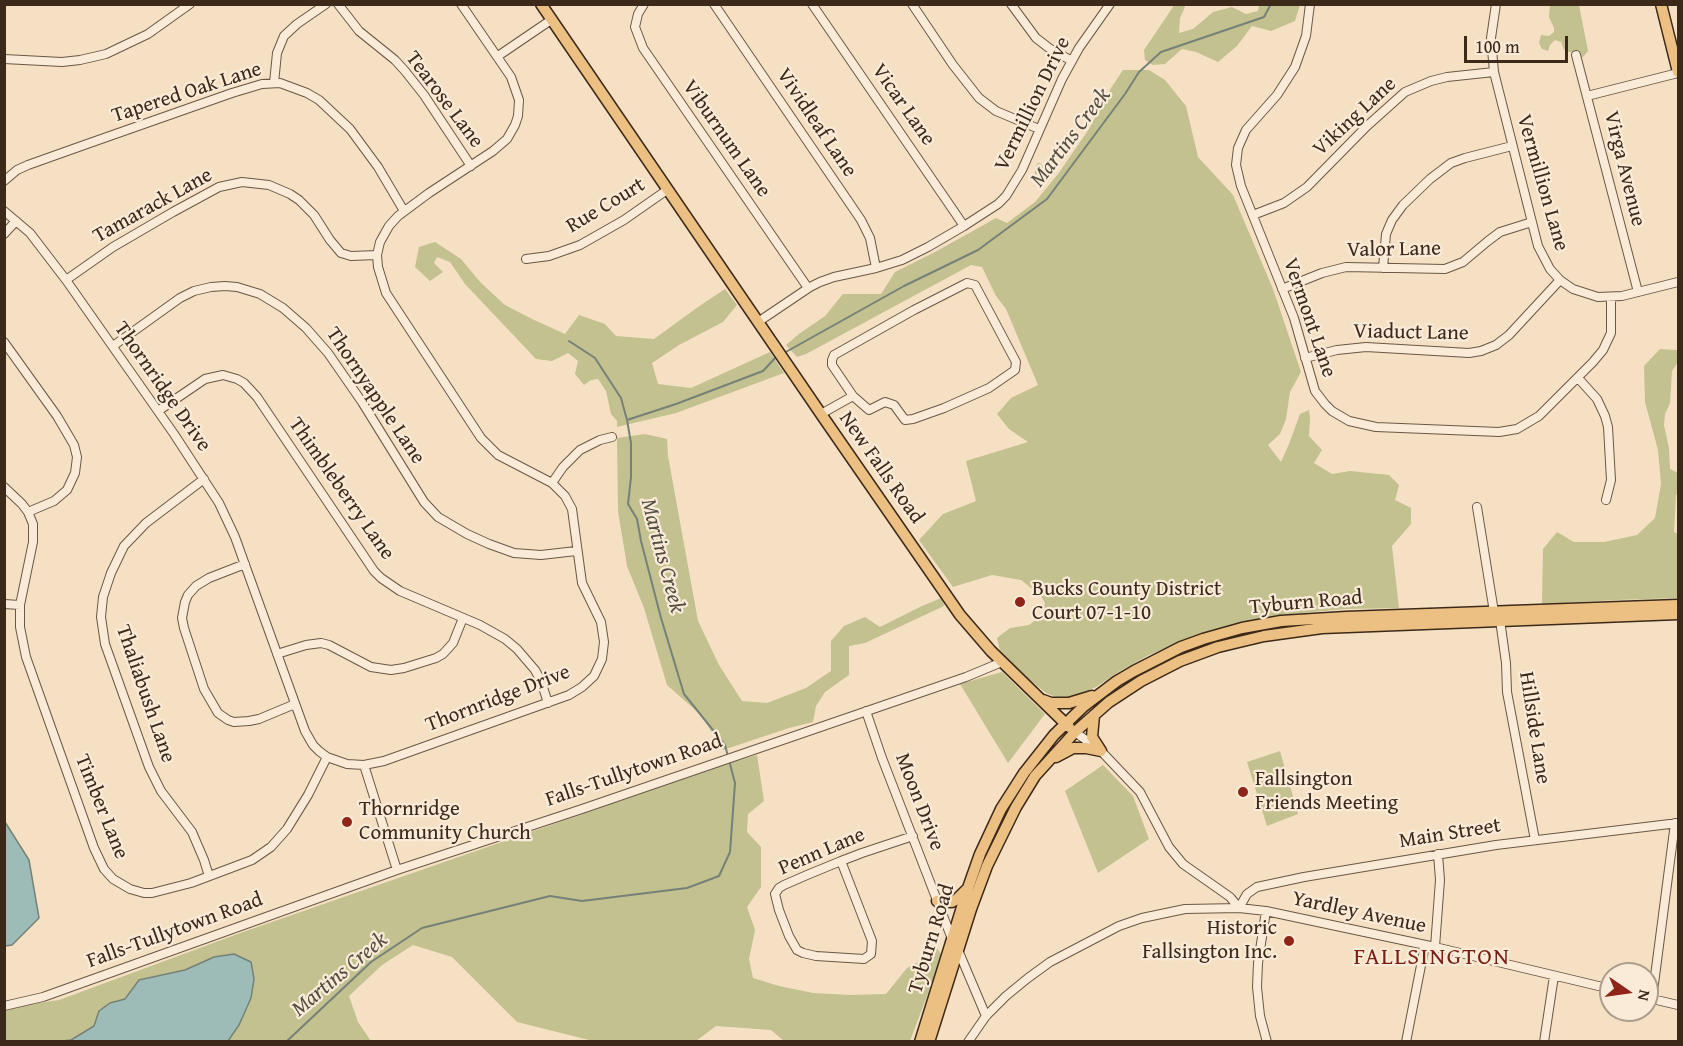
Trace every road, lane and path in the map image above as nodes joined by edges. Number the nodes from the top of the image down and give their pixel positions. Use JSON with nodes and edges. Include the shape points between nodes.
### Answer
{"nodes":[{"id":1,"x":190,"y":4,"type":"edge"},
{"id":2,"x":326,"y":4,"type":"edge"},
{"id":3,"x":338,"y":4,"type":"edge"},
{"id":4,"x":461,"y":4,"type":"edge"},
{"id":5,"x":541,"y":4,"type":"edge"},
{"id":6,"x":644,"y":4,"type":"edge"},
{"id":7,"x":714,"y":4,"type":"edge"},
{"id":8,"x":812,"y":4,"type":"edge"},
{"id":9,"x":912,"y":4,"type":"edge"},
{"id":10,"x":1011,"y":4,"type":"edge"},
{"id":11,"x":1110,"y":4,"type":"edge"},
{"id":12,"x":1310,"y":4,"type":"edge"},
{"id":13,"x":1496,"y":4,"type":"edge"},
{"id":14,"x":1661,"y":4,"type":"edge"},
{"id":15,"x":551,"y":20,"type":"junction"},
{"id":16,"x":1576,"y":55,"type":"dead end"},
{"id":17,"x":498,"y":56,"type":"junction"},
{"id":18,"x":4,"y":59,"type":"edge"},
{"id":19,"x":1072,"y":61,"type":"junction"},
{"id":20,"x":1494,"y":72,"type":"junction"},
{"id":21,"x":1678,"y":72,"type":"edge"},
{"id":22,"x":274,"y":83,"type":"junction"},
{"id":23,"x":1587,"y":96,"type":"junction"},
{"id":24,"x":1040,"y":129,"type":"junction"},
{"id":25,"x":1512,"y":146,"type":"junction"},
{"id":26,"x":471,"y":166,"type":"junction"},
{"id":27,"x":4,"y":181,"type":"edge"},
{"id":28,"x":667,"y":190,"type":"junction"},
{"id":29,"x":4,"y":211,"type":"edge"},
{"id":30,"x":404,"y":211,"type":"junction"},
{"id":31,"x":1253,"y":215,"type":"junction"},
{"id":32,"x":16,"y":221,"type":"junction"},
{"id":33,"x":1532,"y":222,"type":"junction"},
{"id":34,"x":964,"y":226,"type":"junction"},
{"id":35,"x":4,"y":234,"type":"edge"},
{"id":36,"x":377,"y":255,"type":"junction"},
{"id":37,"x":526,"y":259,"type":"dead end"},
{"id":38,"x":876,"y":268,"type":"junction"},
{"id":39,"x":1383,"y":268,"type":"junction"},
{"id":40,"x":66,"y":280,"type":"junction"},
{"id":41,"x":1560,"y":280,"type":"junction"},
{"id":42,"x":1678,"y":282,"type":"edge"},
{"id":43,"x":808,"y":288,"type":"junction"},
{"id":44,"x":1282,"y":289,"type":"junction"},
{"id":45,"x":1638,"y":292,"type":"junction"},
{"id":46,"x":1611,"y":297,"type":"junction"},
{"id":47,"x":758,"y":322,"type":"junction"},
{"id":48,"x":4,"y":342,"type":"edge"},
{"id":49,"x":113,"y":346,"type":"junction"},
{"id":50,"x":1305,"y":358,"type":"junction"},
{"id":51,"x":1578,"y":378,"type":"junction"},
{"id":52,"x":853,"y":396,"type":"junction"},
{"id":53,"x":158,"y":411,"type":"junction"},
{"id":54,"x":821,"y":414,"type":"junction"},
{"id":55,"x":612,"y":437,"type":"dead end"},
{"id":56,"x":204,"y":479,"type":"junction"},
{"id":57,"x":552,"y":483,"type":"junction"},
{"id":58,"x":4,"y":487,"type":"edge"},
{"id":59,"x":1606,"y":500,"type":"dead end"},
{"id":60,"x":1476,"y":507,"type":"dead end"},
{"id":61,"x":28,"y":512,"type":"junction"},
{"id":62,"x":576,"y":551,"type":"junction"},
{"id":63,"x":245,"y":564,"type":"junction"},
{"id":64,"x":4,"y":604,"type":"edge"},
{"id":65,"x":20,"y":605,"type":"junction"},
{"id":66,"x":1678,"y":605,"type":"edge"},
{"id":67,"x":1678,"y":614,"type":"edge"},
{"id":68,"x":1497,"y":616,"type":"junction"},
{"id":69,"x":463,"y":618,"type":"junction"},
{"id":70,"x":277,"y":654,"type":"junction"},
{"id":71,"x":1002,"y":662,"type":"junction"},
{"id":72,"x":1101,"y":693,"type":"junction"},
{"id":73,"x":1041,"y":700,"type":"junction"},
{"id":74,"x":548,"y":703,"type":"junction"},
{"id":75,"x":295,"y":704,"type":"junction"},
{"id":76,"x":866,"y":711,"type":"junction"},
{"id":77,"x":1094,"y":715,"type":"junction"},
{"id":78,"x":1065,"y":724,"type":"junction"},
{"id":79,"x":1075,"y":732,"type":"junction"},
{"id":80,"x":1101,"y":751,"type":"junction"},
{"id":81,"x":327,"y":757,"type":"junction"},
{"id":82,"x":364,"y":765,"type":"junction"},
{"id":83,"x":1041,"y":769,"type":"junction"},
{"id":84,"x":1677,"y":823,"type":"edge"},
{"id":85,"x":913,"y":836,"type":"junction"},
{"id":86,"x":1534,"y":840,"type":"junction"},
{"id":87,"x":1438,"y":854,"type":"junction"},
{"id":88,"x":841,"y":861,"type":"junction"},
{"id":89,"x":397,"y":870,"type":"junction"},
{"id":90,"x":209,"y":876,"type":"junction"},
{"id":91,"x":968,"y":888,"type":"junction"},
{"id":92,"x":938,"y":901,"type":"junction"},
{"id":93,"x":1239,"y":908,"type":"junction"},
{"id":94,"x":1266,"y":911,"type":"junction"},
{"id":95,"x":955,"y":944,"type":"junction"},
{"id":96,"x":1425,"y":945,"type":"junction"},
{"id":97,"x":1435,"y":947,"type":"junction"},
{"id":98,"x":1655,"y":962,"type":"edge"},
{"id":99,"x":1554,"y":976,"type":"junction"},
{"id":100,"x":1599,"y":986,"type":"edge"},
{"id":101,"x":1659,"y":1000,"type":"edge"},
{"id":102,"x":1678,"y":1005,"type":"edge"},
{"id":103,"x":4,"y":1006,"type":"edge"},
{"id":104,"x":986,"y":1016,"type":"junction"},
{"id":105,"x":920,"y":1041,"type":"edge"},
{"id":106,"x":929,"y":1041,"type":"edge"},
{"id":107,"x":968,"y":1041,"type":"edge"},
{"id":108,"x":1267,"y":1041,"type":"edge"},
{"id":109,"x":1406,"y":1041,"type":"edge"},
{"id":110,"x":1544,"y":1041,"type":"edge"}],
"edges":[{"from":1,"to":18,"type":"street","via":[[148,34],[106,54],[62,62]]},
{"from":2,"to":22,"type":"street","via":[[284,36],[277,53]]},
{"from":3,"to":26,"type":"street","name":"Tearose Lane","via":[[359,31],[405,71]]},
{"from":4,"to":17,"type":"street"},
{"from":5,"to":15,"type":"main road","name":"New Falls Road"},
{"from":6,"to":43,"type":"street","name":"Viburnum Lane","via":[[635,27],[643,48]]},
{"from":7,"to":38,"type":"street","name":"Vividleaf Lane","via":[[861,220],[870,238]]},
{"from":8,"to":34,"type":"street","name":"Vicar Lane"},
{"from":9,"to":24,"type":"street","via":[[979,98],[996,111]]},
{"from":10,"to":19,"type":"street","via":[[1036,38]]},
{"from":11,"to":19,"type":"street","name":"Vermillion Drive"},
{"from":12,"to":31,"type":"street","name":"Vermont Lane","via":[[1306,36],[1294,67],[1246,130],[1238,148],[1238,176]]},
{"from":13,"to":20,"type":"street","name":"Vermillion Lane","via":[[1491,38]]},
{"from":14,"to":21,"type":"main road"},
{"from":15,"to":17,"type":"street"},
{"from":15,"to":28,"type":"main road","name":"New Falls Road"},
{"from":16,"to":23,"type":"street","name":"Virga Avenue"},
{"from":17,"to":26,"type":"street","via":[[517,91],[518,116],[507,139]]},
{"from":19,"to":24,"type":"street","name":"Vermillion Drive"},
{"from":20,"to":25,"type":"street","name":"Vermillion Lane"},
{"from":20,"to":31,"type":"street","name":"Viking Lane","via":[[1447,77],[1405,93],[1307,187],[1284,203]]},
{"from":21,"to":23,"type":"street"},
{"from":22,"to":27,"type":"street","name":"Tapered Oak Lane","via":[[252,86],[28,165]]},
{"from":22,"to":30,"type":"street","name":"Tapered Oak Lane","via":[[307,93],[339,117],[361,142]]},
{"from":23,"to":45,"type":"street","name":"Virga Avenue"},
{"from":24,"to":34,"type":"street","name":"Vermillion Drive","via":[[1006,196]]},
{"from":25,"to":33,"type":"street","name":"Vermillion Lane"},
{"from":25,"to":39,"type":"street","via":[[1451,163],[1430,179],[1392,220],[1386,234]]},
{"from":26,"to":30,"type":"street"},
{"from":28,"to":37,"type":"street","name":"Rue Court","via":[[580,245]]},
{"from":28,"to":47,"type":"main road","name":"New Falls Road"},
{"from":29,"to":32,"type":"street","name":"Thornridge Drive"},
{"from":30,"to":36,"type":"street","via":[[383,235]]},
{"from":31,"to":44,"type":"street","name":"Vermont Lane"},
{"from":32,"to":35,"type":"street"},
{"from":32,"to":40,"type":"street","name":"Thornridge Drive"},
{"from":33,"to":39,"type":"street","name":"Valor Lane","via":[[1500,232],[1454,267]]},
{"from":33,"to":41,"type":"street","name":"Vermillion Lane","via":[[1544,260]]},
{"from":34,"to":38,"type":"street","name":"Vermillion Drive","via":[[909,256]]},
{"from":36,"to":40,"type":"street","name":"Tamarack Lane","via":[[346,255],[336,248],[299,200],[269,185],[242,182],[219,187],[173,212]]},
{"from":36,"to":57,"type":"street","name":"Thornridge Drive","via":[[386,293],[477,434],[498,455]]},
{"from":38,"to":43,"type":"street","name":"Vermillion Drive","via":[[834,277]]},
{"from":39,"to":44,"type":"street","name":"Valor Lane","via":[[1335,269]]},
{"from":40,"to":49,"type":"street","name":"Thornridge Drive"},
{"from":41,"to":46,"type":"street","name":"Vermillion Lane","via":[[1581,293]]},
{"from":41,"to":50,"type":"street","name":"Viaduct Lane","via":[[1509,335],[1491,348],[1458,352],[1366,347]]},
{"from":42,"to":45,"type":"street","name":"Vermillion Lane"},
{"from":43,"to":47,"type":"street","name":"Vermillion Drive"},
{"from":44,"to":50,"type":"street","name":"Vermont Lane"},
{"from":45,"to":46,"type":"street","name":"Vermillion Lane"},
{"from":46,"to":51,"type":"street","name":"Vermont Lane","via":[[1609,340]]},
{"from":47,"to":54,"type":"main road","name":"New Falls Road"},
{"from":48,"to":61,"type":"street","via":[[57,416],[77,456],[67,490],[54,501]]},
{"from":49,"to":53,"type":"street","name":"Thornridge Drive"},
{"from":49,"to":62,"type":"street","name":"Thornyapple Lane","via":[[194,291],[225,286],[260,294],[283,308],[328,353],[424,502],[438,517],[514,553]]},
{"from":50,"to":51,"type":"street","name":"Vermont Lane","via":[[1315,391],[1332,411],[1349,421],[1376,427],[1509,431],[1539,416]]},
{"from":51,"to":59,"type":"street","via":[[1597,399],[1608,427],[1611,480]]},
{"from":52,"to":52,"type":"street","via":[[869,410],[885,402],[894,405],[905,420],[913,419],[989,388],[1015,370],[1016,362],[975,285],[967,283],[834,355],[832,365]]},
{"from":52,"to":54,"type":"street"},
{"from":53,"to":56,"type":"street","name":"Thornridge Drive"},
{"from":53,"to":69,"type":"street","name":"Thimbleberry Lane","via":[[205,379],[223,375],[244,383],[374,571],[400,591]]},
{"from":54,"to":71,"type":"main road","name":"New Falls Road","via":[[960,615]]},
{"from":55,"to":57,"type":"street","via":[[580,450]]},
{"from":56,"to":63,"type":"street","name":"Thornridge Drive","via":[[228,519]]},
{"from":56,"to":90,"type":"street","name":"Thaliabush Lane","via":[[146,523],[124,546],[111,573],[100,617],[105,644],[149,767],[192,832]]},
{"from":57,"to":62,"type":"street","name":"Thornridge Drive","via":[[572,509]]},
{"from":58,"to":61,"type":"street"},
{"from":60,"to":68,"type":"street","name":"Hillside Lane"},
{"from":61,"to":65,"type":"street","name":"Timber Lane","via":[[33,542]]},
{"from":62,"to":74,"type":"street","name":"Thornridge Drive","via":[[582,584],[601,622],[603,653],[588,682]]},
{"from":63,"to":70,"type":"street","name":"Thornridge Drive"},
{"from":63,"to":75,"type":"street","via":[[196,586],[185,602],[184,628],[204,689],[218,713],[234,722],[249,722]]},
{"from":64,"to":65,"type":"street"},
{"from":65,"to":90,"type":"street","name":"Timber Lane","via":[[26,657],[104,869],[122,885],[144,893]]},
{"from":66,"to":68,"type":"main road","name":"Tyburn Road"},
{"from":67,"to":68,"type":"main road","name":"Tyburn Road"},
{"from":68,"to":72,"type":"main road","name":"Tyburn Road","via":[[1311,619],[1242,628],[1181,647]]},
{"from":68,"to":77,"type":"main road","name":"Tyburn Road","via":[[1322,628],[1238,642],[1161,670]]},
{"from":68,"to":86,"type":"street","name":"Hillside Lane"},
{"from":69,"to":70,"type":"street","via":[[447,650],[436,658],[404,668],[371,667],[321,643]]},
{"from":69,"to":74,"type":"street","name":"Thimbleberry Lane","via":[[496,633],[517,649],[535,670]]},
{"from":70,"to":75,"type":"street","name":"Thornridge Drive"},
{"from":71,"to":73,"type":"main road","name":"New Falls Road"},
{"from":71,"to":76,"type":"street","name":"Falls-Tullytown Road"},
{"from":72,"to":73,"type":"main road","via":[[1070,703]]},
{"from":72,"to":78,"type":"main road","name":"Tyburn Road"},
{"from":73,"to":78,"type":"main road","name":"New Falls Road"},
{"from":74,"to":82,"type":"street","name":"Thornridge Drive"},
{"from":75,"to":81,"type":"street","name":"Thornridge Drive","via":[[308,738]]},
{"from":76,"to":85,"type":"street","name":"Moon Drive"},
{"from":76,"to":89,"type":"street","name":"Falls-Tullytown Road"},
{"from":77,"to":79,"type":"main road","name":"Tyburn Road"},
{"from":77,"to":80,"type":"main road","via":[[1092,737]]},
{"from":78,"to":79,"type":"main road","name":"New Falls Road"},
{"from":78,"to":91,"type":"main road","name":"Tyburn Road","via":[[1042,748],[1009,795],[991,828]]},
{"from":79,"to":80,"type":"street","name":"New Falls Road"},
{"from":79,"to":83,"type":"main road","name":"Tyburn Road"},
{"from":80,"to":83,"type":"main road","via":[[1073,748]]},
{"from":80,"to":93,"type":"street","name":"New Falls Road","via":[[1140,792],[1169,848],[1183,864],[1230,897]]},
{"from":81,"to":82,"type":"street","name":"Thornridge Drive"},
{"from":81,"to":90,"type":"street","name":"Timber Lane","via":[[279,840],[252,860]]},
{"from":82,"to":89,"type":"street"},
{"from":83,"to":95,"type":"main road","name":"Tyburn Road","via":[[1003,832]]},
{"from":84,"to":86,"type":"street","name":"Main Street"},
{"from":84,"to":98,"type":"street"},
{"from":85,"to":88,"type":"street","name":"Penn Lane"},
{"from":85,"to":92,"type":"street","name":"Moon Drive"},
{"from":86,"to":87,"type":"street","name":"Main Street"},
{"from":87,"to":93,"type":"street","name":"Main Street","via":[[1257,887],[1247,894]]},
{"from":87,"to":97,"type":"street"},
{"from":88,"to":88,"type":"street","name":"Penn Lane","via":[[872,941],[871,954],[864,959],[803,953],[794,947],[775,894],[778,888]]},
{"from":89,"to":103,"type":"street","name":"Falls-Tullytown Road","via":[[43,997]]},
{"from":91,"to":92,"type":"main road","via":[[952,902]]},
{"from":91,"to":95,"type":"main road","name":"Tyburn Road"},
{"from":92,"to":95,"type":"street","name":"Moon Drive"},
{"from":93,"to":94,"type":"street","name":"Yardley Avenue"},
{"from":93,"to":104,"type":"street","name":"Yardley Avenue","via":[[1185,909],[1119,926],[1050,962]]},
{"from":94,"to":96,"type":"street","name":"Yardley Avenue"},
{"from":94,"to":108,"type":"street","via":[[1257,987]]},
{"from":95,"to":104,"type":"street","name":"Moon Drive"},
{"from":95,"to":105,"type":"main road","name":"Tyburn Road"},
{"from":95,"to":106,"type":"main road","name":"Tyburn Road"},
{"from":96,"to":97,"type":"street","name":"Yardley Avenue"},
{"from":96,"to":109,"type":"street"},
{"from":97,"to":99,"type":"street","name":"Yardley Avenue"},
{"from":99,"to":100,"type":"street","name":"Yardley Avenue"},
{"from":99,"to":110,"type":"street"},
{"from":101,"to":102,"type":"street"},
{"from":104,"to":107,"type":"street","name":"Yardley Avenue"}]}
